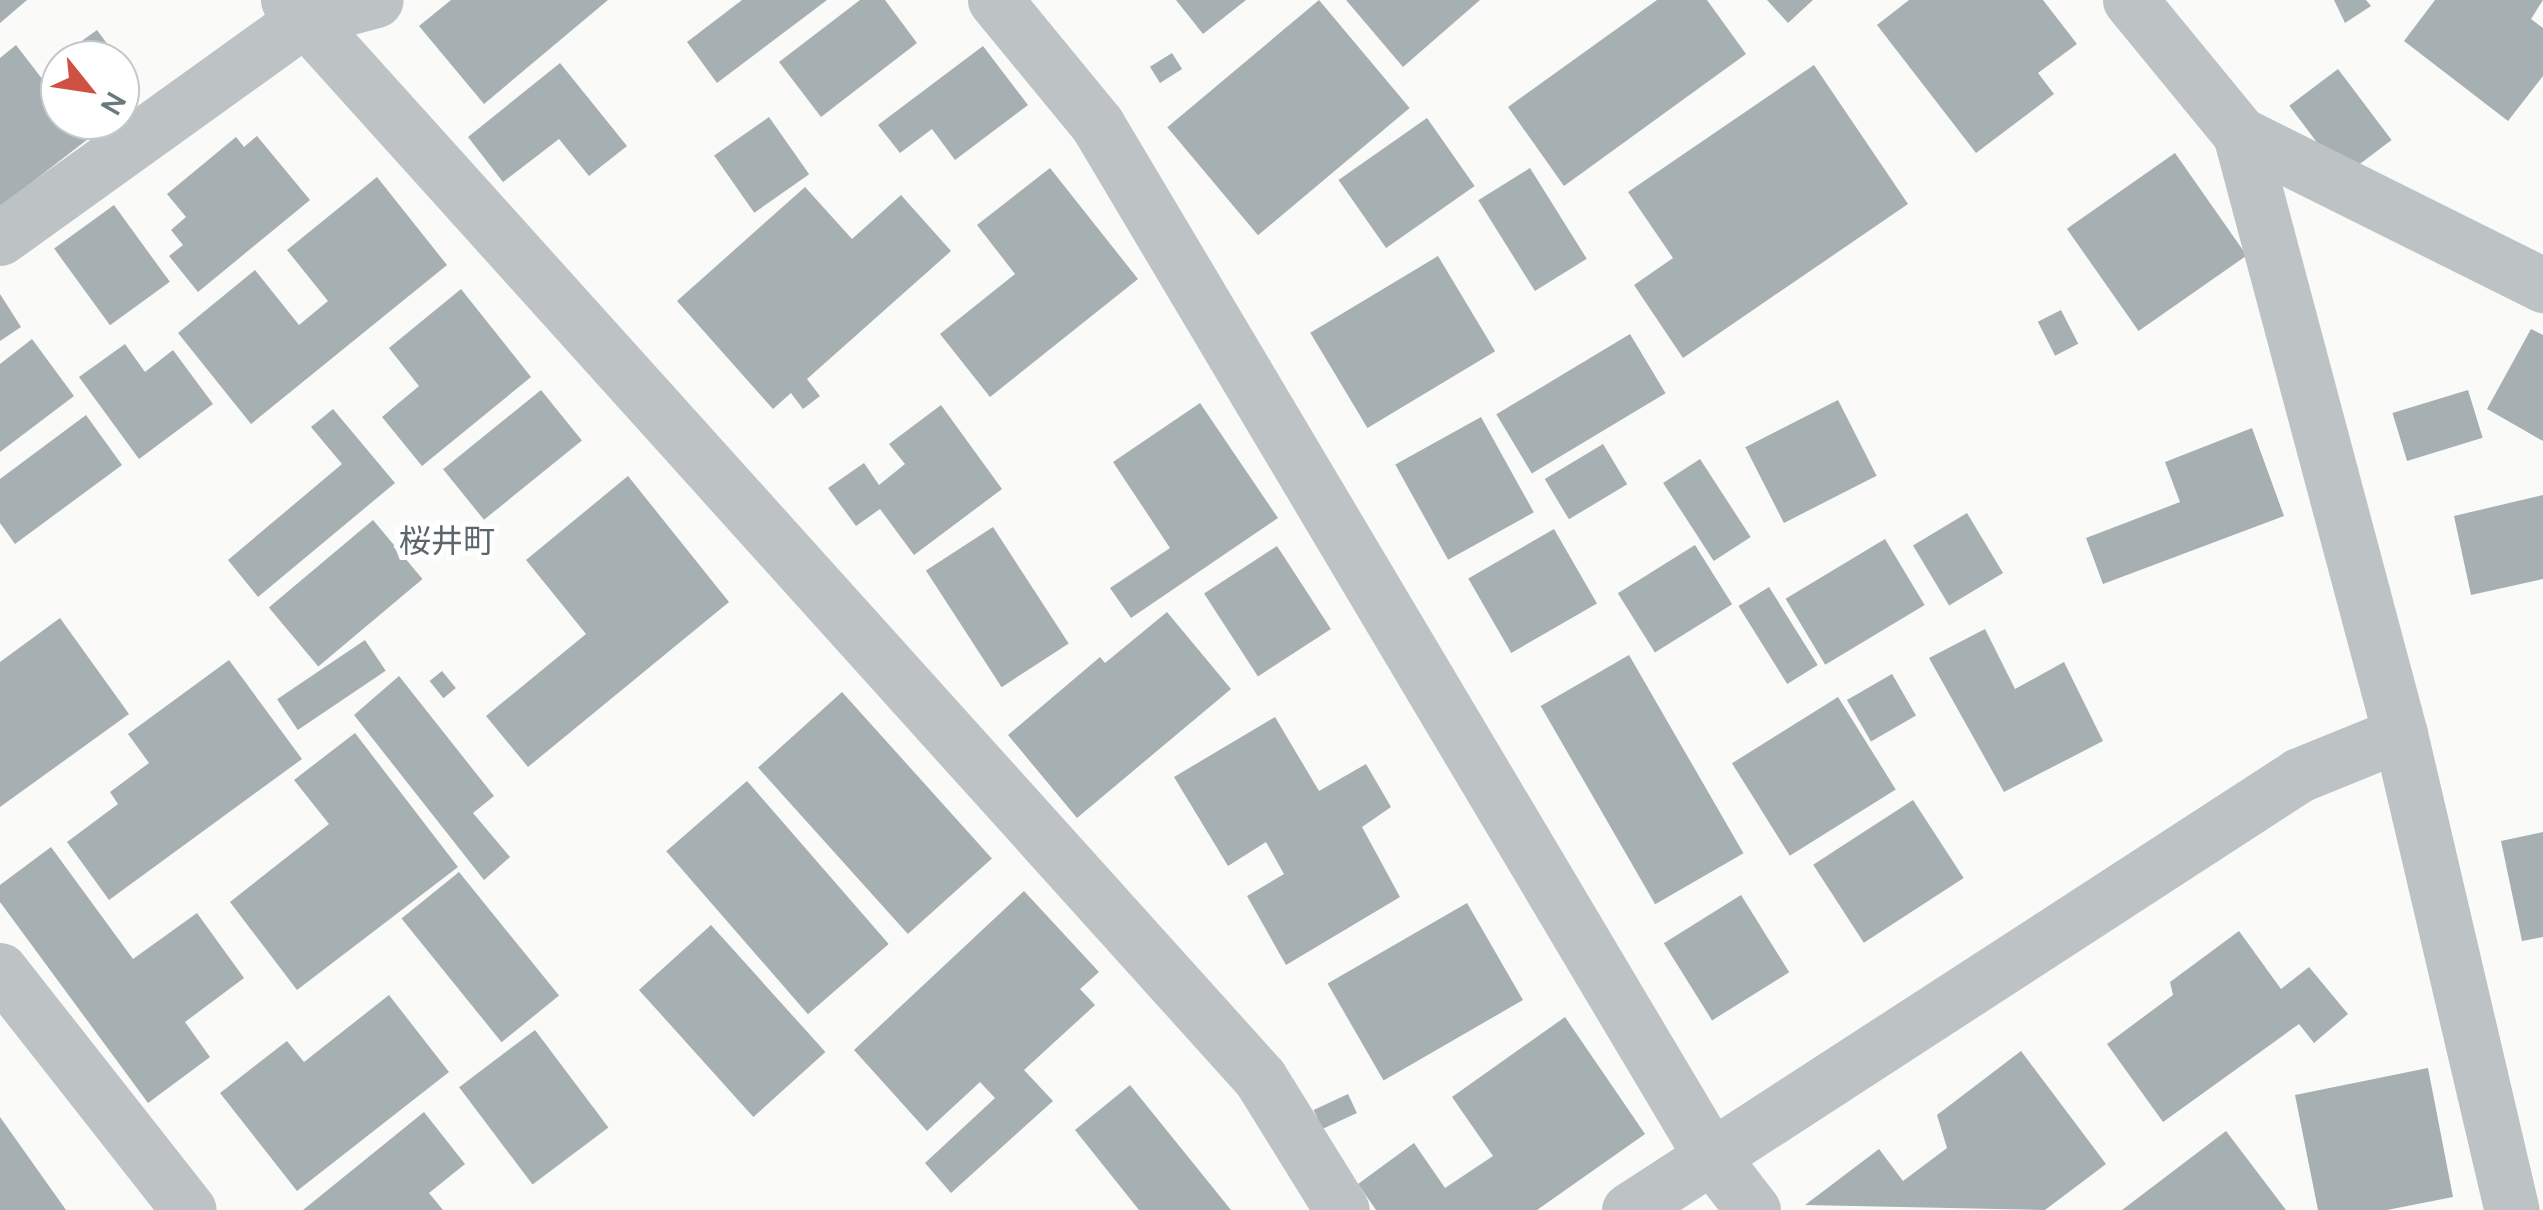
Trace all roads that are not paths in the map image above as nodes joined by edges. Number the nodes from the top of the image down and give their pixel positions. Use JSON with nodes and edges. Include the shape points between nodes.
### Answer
{"nodes":[{"id":1,"x":376,"y":0,"type":"edge"},
{"id":2,"x":996,"y":0,"type":"edge"},
{"id":3,"x":2130,"y":0,"type":"edge"},
{"id":4,"x":296,"y":10,"type":"edge"},
{"id":5,"x":2240,"y":134,"type":"junction"},
{"id":6,"x":0,"y":238,"type":"edge"},
{"id":7,"x":2543,"y":285,"type":"edge"},
{"id":8,"x":2400,"y":734,"type":"junction"},
{"id":9,"x":0,"y":970,"type":"edge"},
{"id":10,"x":1709,"y":1153,"type":"junction"},
{"id":11,"x":189,"y":1210,"type":"edge"},
{"id":12,"x":1342,"y":1210,"type":"edge"},
{"id":13,"x":1629,"y":1210,"type":"edge"},
{"id":14,"x":1754,"y":1210,"type":"edge"},
{"id":15,"x":2512,"y":1210,"type":"edge"}],
"edges":[{"from":1,"to":4,"type":"street"},
{"from":2,"to":10,"type":"street","via":[[1097,124]]},
{"from":3,"to":5,"type":"street"},
{"from":4,"to":6,"type":"street"},
{"from":4,"to":12,"type":"street","via":[[1260,1078]]},
{"from":5,"to":7,"type":"street"},
{"from":5,"to":8,"type":"street"},
{"from":8,"to":10,"type":"street","via":[[2299,775]]},
{"from":8,"to":15,"type":"street"},
{"from":9,"to":11,"type":"street"},
{"from":10,"to":13,"type":"street"},
{"from":10,"to":14,"type":"street"}]}
